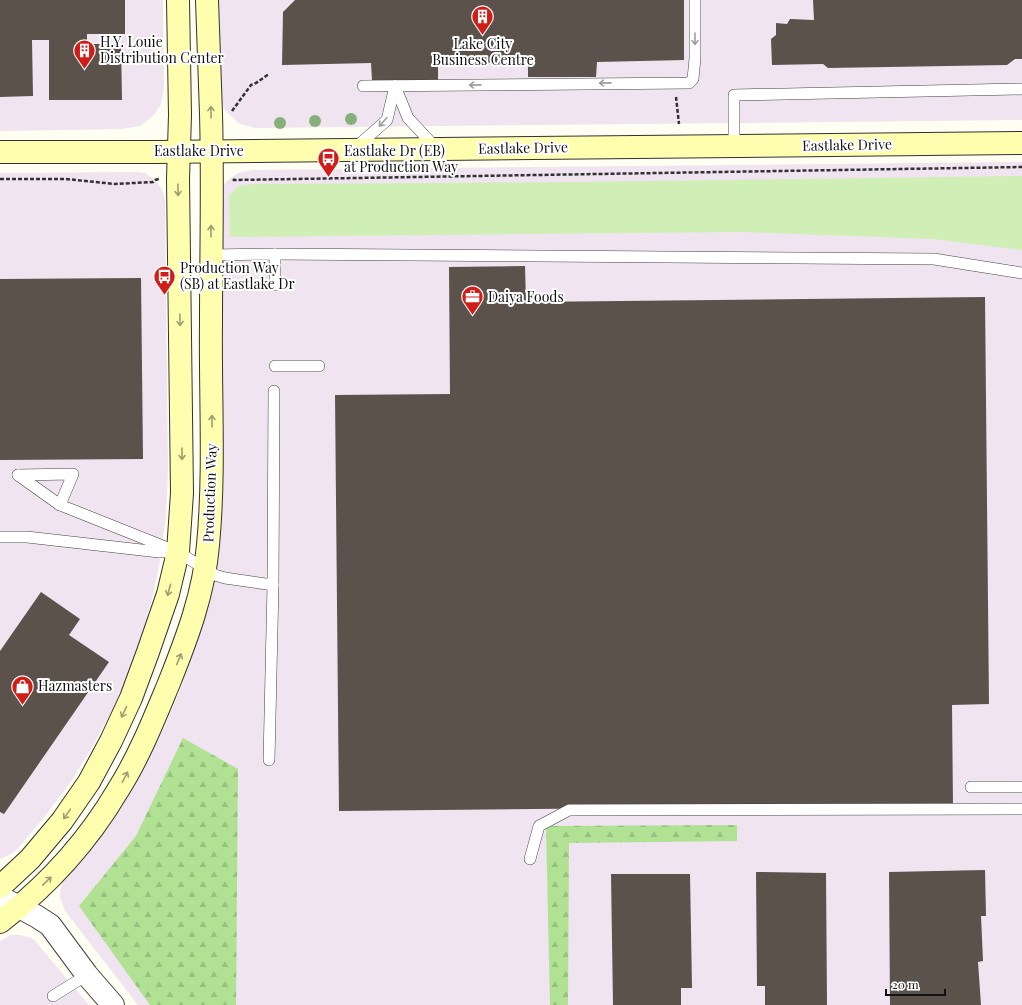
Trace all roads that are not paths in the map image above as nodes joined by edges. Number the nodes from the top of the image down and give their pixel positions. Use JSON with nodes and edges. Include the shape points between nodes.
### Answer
{"nodes":[{"id":1,"x":178,"y":0,"type":"edge"},
{"id":2,"x":207,"y":0,"type":"edge"},
{"id":3,"x":695,"y":0,"type":"edge"},
{"id":4,"x":363,"y":86,"type":"dead end"},
{"id":5,"x":395,"y":86,"type":"junction"},
{"id":6,"x":1022,"y":90,"type":"edge"},
{"id":7,"x":1022,"y":143,"type":"edge"},
{"id":8,"x":734,"y":146,"type":"junction"},
{"id":9,"x":437,"y":149,"type":"junction"},
{"id":10,"x":353,"y":150,"type":"junction"},
{"id":11,"x":179,"y":151,"type":"junction"},
{"id":12,"x":211,"y":151,"type":"junction"},
{"id":13,"x":0,"y":152,"type":"edge"},
{"id":14,"x":275,"y":254,"type":"junction"},
{"id":15,"x":211,"y":255,"type":"junction"},
{"id":16,"x":1022,"y":273,"type":"edge"},
{"id":17,"x":275,"y":285,"type":"dead end"},
{"id":18,"x":275,"y":366,"type":"dead end"},
{"id":19,"x":319,"y":366,"type":"dead end"},
{"id":20,"x":274,"y":391,"type":"dead end"},
{"id":21,"x":60,"y":505,"type":"junction"},
{"id":22,"x":0,"y":537,"type":"edge"},
{"id":23,"x":178,"y":552,"type":"junction"},
{"id":24,"x":205,"y":568,"type":"junction"},
{"id":25,"x":273,"y":585,"type":"junction"},
{"id":26,"x":269,"y":760,"type":"dead end"},
{"id":27,"x":971,"y":787,"type":"dead end"},
{"id":28,"x":1022,"y":787,"type":"edge"},
{"id":29,"x":1022,"y":809,"type":"edge"},
{"id":30,"x":530,"y":859,"type":"dead end"},
{"id":31,"x":0,"y":887,"type":"edge"},
{"id":32,"x":0,"y":897,"type":"edge"},
{"id":33,"x":19,"y":908,"type":"junction"},
{"id":34,"x":0,"y":922,"type":"edge"},
{"id":35,"x":87,"y":975,"type":"junction"},
{"id":36,"x":52,"y":996,"type":"dead end"},
{"id":37,"x":113,"y":1005,"type":"edge"}],
"edges":[{"from":1,"to":11,"type":"street","name":"Production Way"},
{"from":12,"to":2,"type":"street","name":"Production Way","one_way":true},
{"from":3,"to":5,"type":"lane","one_way":true,"via":[[696,58],[693,79],[689,83]]},
{"from":4,"to":5,"type":"lane"},
{"from":5,"to":9,"type":"lane","via":[[408,118]]},
{"from":5,"to":10,"type":"lane","one_way":true,"via":[[387,120]]},
{"from":6,"to":8,"type":"lane","via":[[734,95]]},
{"from":7,"to":8,"type":"street","name":"Eastlake Drive"},
{"from":8,"to":9,"type":"street","name":"Eastlake Drive"},
{"from":9,"to":10,"type":"street","name":"Eastlake Drive"},
{"from":10,"to":12,"type":"street","name":"Eastlake Drive"},
{"from":11,"to":12,"type":"street","name":"Eastlake Drive"},
{"from":11,"to":13,"type":"street","name":"Eastlake Drive"},
{"from":11,"to":23,"type":"street","name":"Production Way","one_way":true,"via":[[182,493]]},
{"from":15,"to":12,"type":"street","name":"Production Way","one_way":true},
{"from":14,"to":15,"type":"lane"},
{"from":14,"to":16,"type":"lane","via":[[934,259]]},
{"from":14,"to":17,"type":"lane"},
{"from":24,"to":15,"type":"street","name":"Production Way","one_way":true,"via":[[212,445]]},
{"from":18,"to":19,"type":"lane"},
{"from":20,"to":25,"type":"lane"},
{"from":21,"to":21,"type":"lane","via":[[30,483],[18,475],[73,474]]},
{"from":21,"to":23,"type":"lane"},
{"from":22,"to":23,"type":"lane","via":[[27,537]]},
{"from":23,"to":24,"type":"lane"},
{"from":23,"to":31,"type":"street","name":"Production Way","one_way":true,"via":[[168,594],[148,652],[111,741],[89,782],[62,821],[30,859]]},
{"from":24,"to":25,"type":"lane","via":[[224,578]]},
{"from":33,"to":24,"type":"street","name":"Production Way","one_way":true,"via":[[64,864],[119,789],[142,744],[186,640]]},
{"from":25,"to":26,"type":"lane"},
{"from":27,"to":28,"type":"lane"},
{"from":29,"to":30,"type":"lane","via":[[569,810],[539,826]]},
{"from":32,"to":33,"type":"street"},
{"from":33,"to":34,"type":"street","name":"Production Way"},
{"from":33,"to":35,"type":"street","via":[[50,925]]},
{"from":35,"to":36,"type":"lane"},
{"from":35,"to":37,"type":"street"}]}
